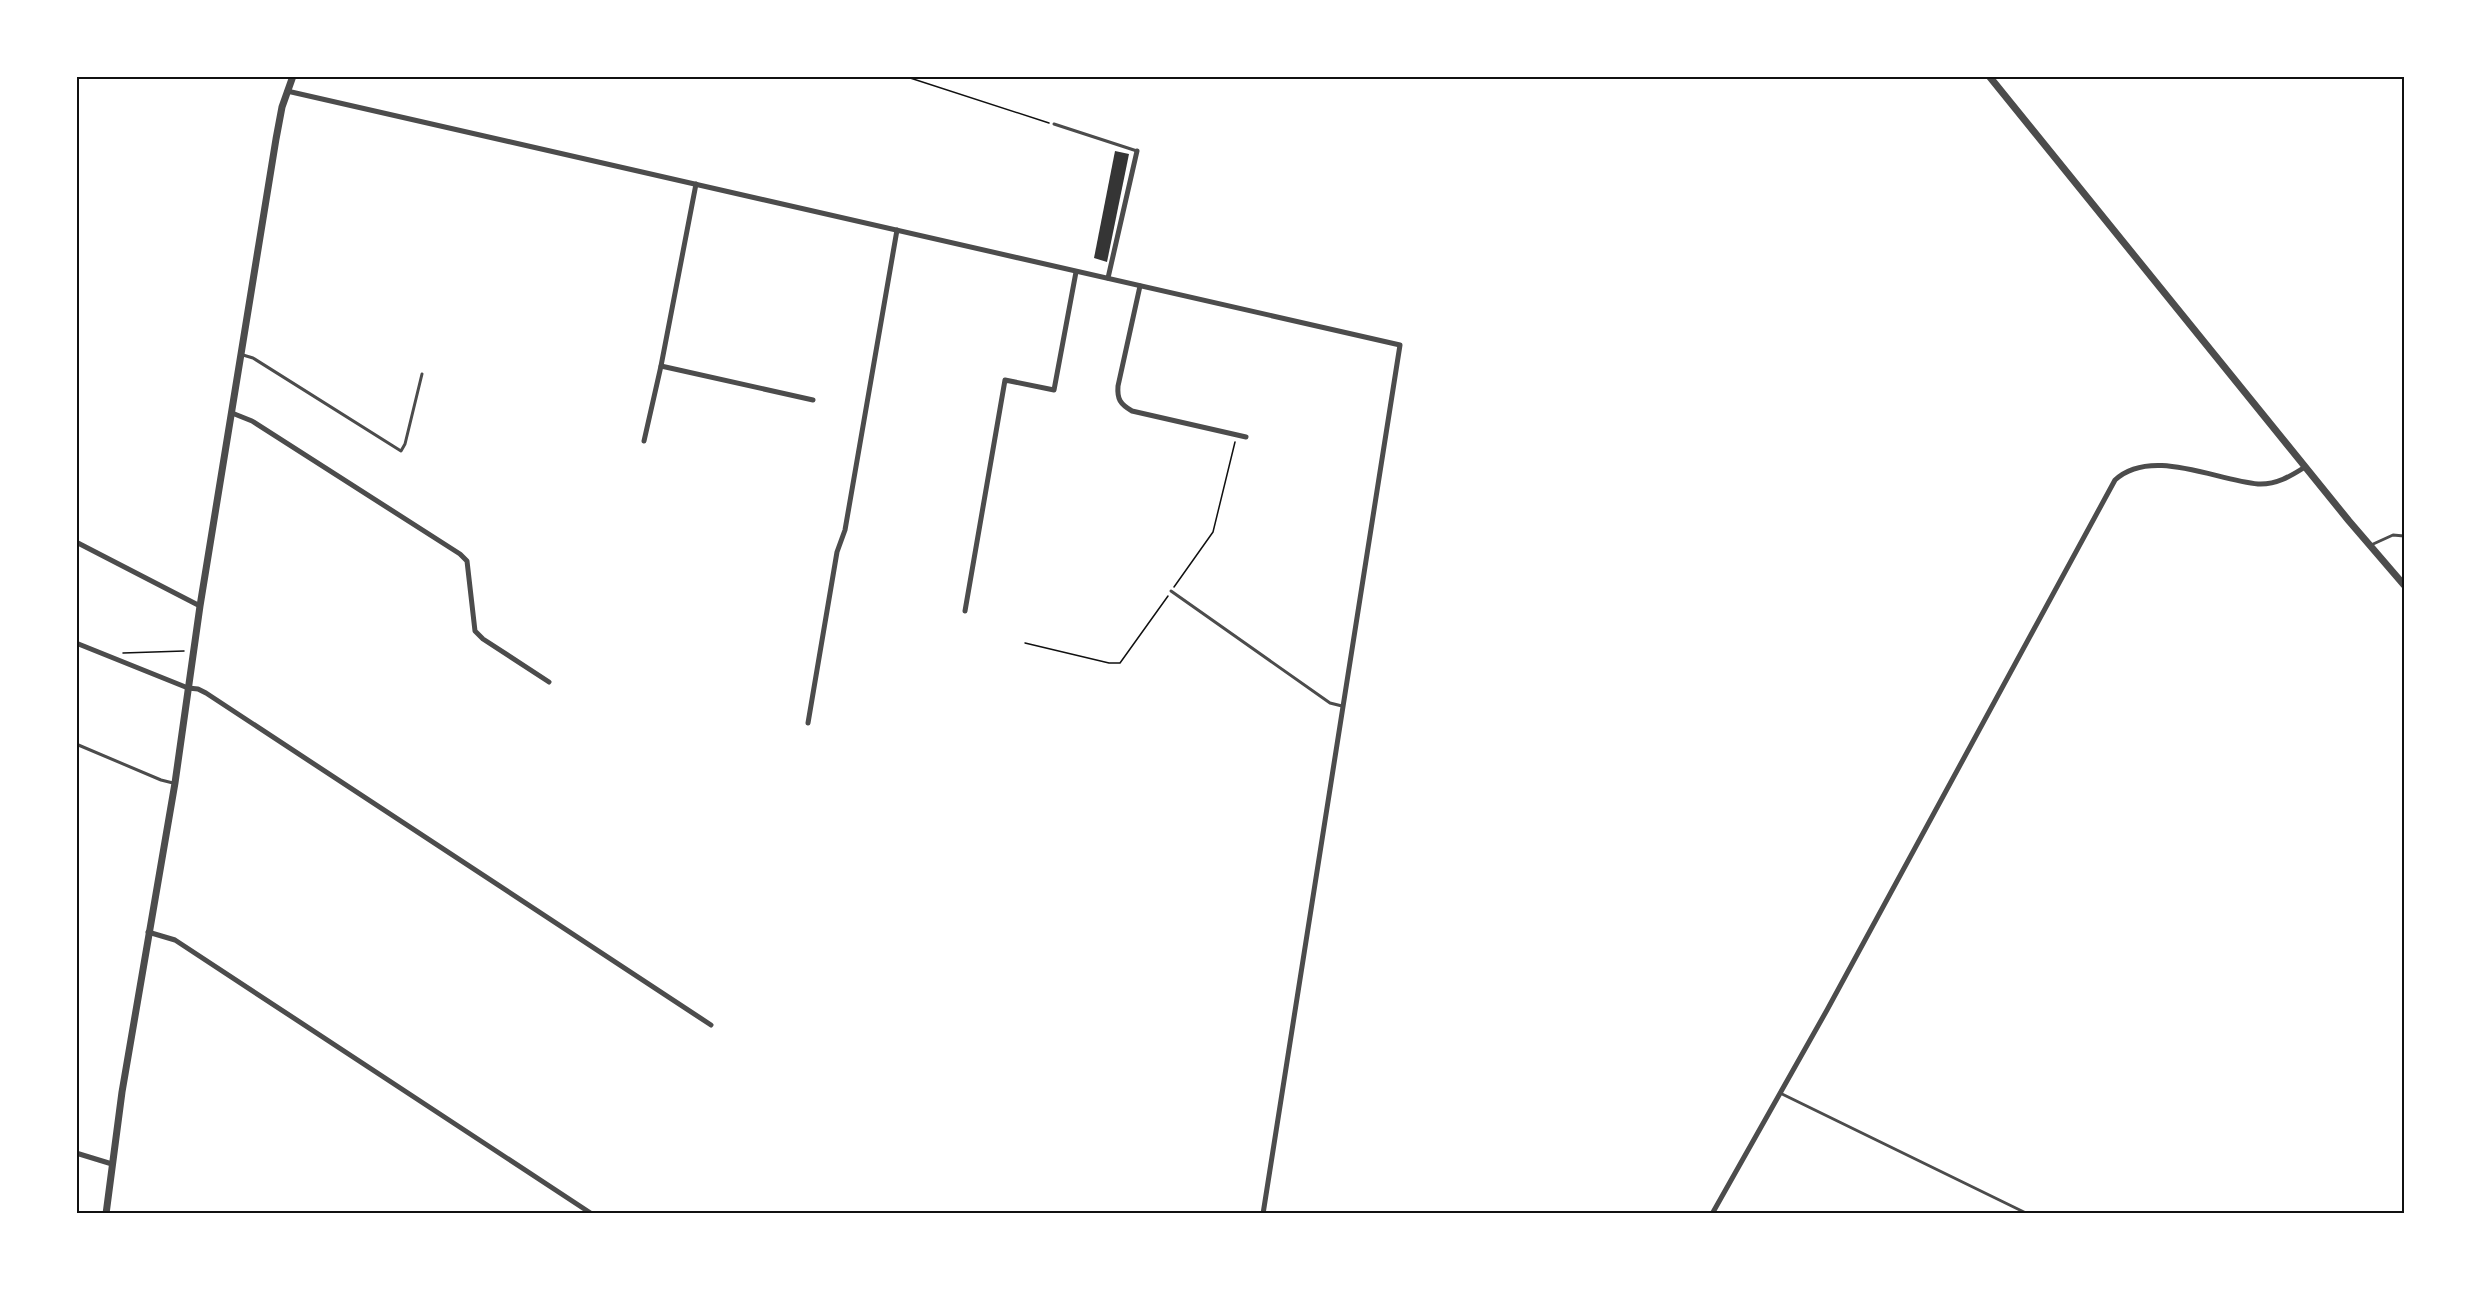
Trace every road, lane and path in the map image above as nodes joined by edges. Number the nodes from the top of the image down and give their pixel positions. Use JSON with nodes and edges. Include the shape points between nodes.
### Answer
{"nodes":[{"id":1,"x":293,"y":76,"type":"edge"},
{"id":2,"x":904,"y":76,"type":"edge"},
{"id":3,"x":1989,"y":76,"type":"edge"},
{"id":4,"x":287,"y":91,"type":"junction"},
{"id":5,"x":1054,"y":124,"type":"joint"},
{"id":6,"x":1137,"y":151,"type":"joint"},
{"id":7,"x":696,"y":184,"type":"junction"},
{"id":8,"x":897,"y":230,"type":"junction"},
{"id":9,"x":1076,"y":272,"type":"junction"},
{"id":10,"x":1108,"y":278,"type":"junction"},
{"id":11,"x":1140,"y":286,"type":"junction"},
{"id":12,"x":242,"y":355,"type":"junction"},
{"id":13,"x":661,"y":366,"type":"junction"},
{"id":14,"x":422,"y":374,"type":"dead end"},
{"id":15,"x":813,"y":400,"type":"dead end"},
{"id":16,"x":232,"y":413,"type":"junction"},
{"id":17,"x":1237,"y":435,"type":"junction"},
{"id":18,"x":1246,"y":437,"type":"dead end"},
{"id":19,"x":644,"y":441,"type":"dead end"},
{"id":20,"x":2305,"y":466,"type":"junction"},
{"id":21,"x":2404,"y":536,"type":"edge"},
{"id":22,"x":76,"y":542,"type":"edge"},
{"id":23,"x":2371,"y":545,"type":"junction"},
{"id":24,"x":2404,"y":583,"type":"edge"},
{"id":25,"x":1171,"y":591,"type":"junction"},
{"id":26,"x":200,"y":606,"type":"junction"},
{"id":27,"x":965,"y":611,"type":"dead end"},
{"id":28,"x":76,"y":643,"type":"edge"},
{"id":29,"x":1025,"y":644,"type":"dead end"},
{"id":30,"x":194,"y":650,"type":"junction"},
{"id":31,"x":122,"y":653,"type":"dead end"},
{"id":32,"x":549,"y":682,"type":"dead end"},
{"id":33,"x":188,"y":688,"type":"junction"},
{"id":34,"x":1342,"y":706,"type":"junction"},
{"id":35,"x":808,"y":723,"type":"dead end"},
{"id":36,"x":76,"y":744,"type":"edge"},
{"id":37,"x":175,"y":783,"type":"junction"},
{"id":38,"x":148,"y":932,"type":"junction"},
{"id":39,"x":711,"y":1025,"type":"dead end"},
{"id":40,"x":1780,"y":1093,"type":"junction"},
{"id":41,"x":76,"y":1153,"type":"edge"},
{"id":42,"x":112,"y":1164,"type":"junction"},
{"id":43,"x":106,"y":1214,"type":"edge"},
{"id":44,"x":592,"y":1214,"type":"edge"},
{"id":45,"x":1263,"y":1214,"type":"edge"},
{"id":46,"x":1712,"y":1214,"type":"edge"},
{"id":47,"x":2028,"y":1214,"type":"edge"}],
"edges":[{"from":1,"to":4,"type":"street"},
{"from":2,"to":5,"type":"path"},
{"from":3,"to":20,"type":"street"},
{"from":4,"to":7,"type":"street"},
{"from":4,"to":12,"type":"street"},
{"from":5,"to":6,"type":"lane"},
{"from":6,"to":10,"type":"street"},
{"from":7,"to":8,"type":"street"},
{"from":7,"to":13,"type":"street"},
{"from":8,"to":9,"type":"street"},
{"from":8,"to":35,"type":"street"},
{"from":9,"to":10,"type":"street"},
{"from":9,"to":27,"type":"street","via":[[1054,390],[1005,380]]},
{"from":10,"to":11,"type":"street"},
{"from":11,"to":17,"type":"street","via":[[1117,397],[1132,411]]},
{"from":11,"to":34,"type":"street","via":[[1400,345]]},
{"from":12,"to":14,"type":"lane","via":[[253,358],[401,451]]},
{"from":12,"to":16,"type":"street"},
{"from":13,"to":15,"type":"street"},
{"from":13,"to":19,"type":"street"},
{"from":16,"to":26,"type":"street"},
{"from":16,"to":32,"type":"street","via":[[252,421],[460,554],[467,561],[475,631]]},
{"from":17,"to":18,"type":"street"},
{"from":17,"to":25,"type":"path","via":[[1213,532]]},
{"from":20,"to":23,"type":"street"},
{"from":20,"to":40,"type":"street","via":[[2288,477],[2259,484],[2146,465],[2128,470],[2115,480]]},
{"from":21,"to":23,"type":"lane","via":[[2393,535]]},
{"from":22,"to":26,"type":"street"},
{"from":23,"to":24,"type":"street"},
{"from":25,"to":29,"type":"path","via":[[1120,663]]},
{"from":25,"to":34,"type":"lane","via":[[1330,703]]},
{"from":26,"to":30,"type":"street"},
{"from":28,"to":33,"type":"street"},
{"from":30,"to":31,"type":"path"},
{"from":30,"to":33,"type":"street"},
{"from":33,"to":37,"type":"street"},
{"from":33,"to":39,"type":"street","via":[[206,693]]},
{"from":34,"to":45,"type":"street"},
{"from":36,"to":37,"type":"lane"},
{"from":37,"to":38,"type":"street"},
{"from":38,"to":42,"type":"street"},
{"from":38,"to":44,"type":"street","via":[[175,940]]},
{"from":40,"to":46,"type":"street"},
{"from":40,"to":47,"type":"lane"},
{"from":41,"to":42,"type":"street"},
{"from":42,"to":43,"type":"street"}]}
